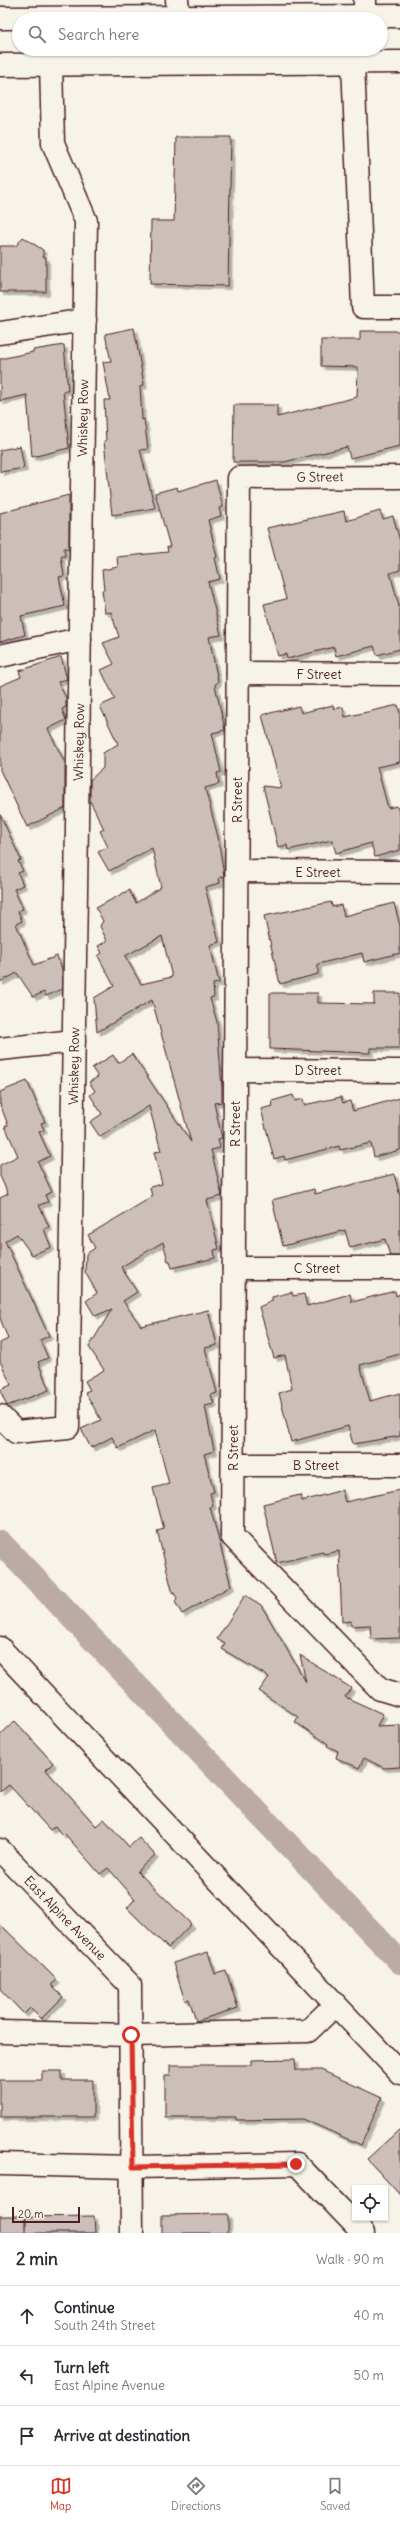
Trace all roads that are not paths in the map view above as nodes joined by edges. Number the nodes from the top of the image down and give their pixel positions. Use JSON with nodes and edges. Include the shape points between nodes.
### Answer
{"nodes":[{"id":1,"x":365,"y":8,"type":"edge"},
{"id":2,"x":178,"y":9,"type":"edge"},
{"id":3,"x":119,"y":12,"type":"edge"},
{"id":4,"x":382,"y":12,"type":"edge"},
{"id":5,"x":388,"y":13,"type":"edge"},
{"id":6,"x":400,"y":16,"type":"edge"},
{"id":7,"x":12,"y":17,"type":"edge"},
{"id":8,"x":0,"y":18,"type":"edge"},
{"id":9,"x":400,"y":62,"type":"edge"},
{"id":10,"x":353,"y":63,"type":"junction"},
{"id":11,"x":51,"y":64,"type":"junction"},
{"id":12,"x":0,"y":65,"type":"edge"},
{"id":13,"x":400,"y":307,"type":"edge"},
{"id":14,"x":85,"y":320,"type":"junction"},
{"id":15,"x":0,"y":333,"type":"edge"},
{"id":16,"x":400,"y":477,"type":"edge"},
{"id":17,"x":239,"y":478,"type":"joint"},
{"id":18,"x":80,"y":640,"type":"junction"},
{"id":19,"x":0,"y":656,"type":"edge"},
{"id":20,"x":238,"y":673,"type":"junction"},
{"id":21,"x":400,"y":674,"type":"edge"},
{"id":22,"x":237,"y":872,"type":"junction"},
{"id":23,"x":400,"y":872,"type":"edge"},
{"id":24,"x":74,"y":1042,"type":"junction"},
{"id":25,"x":0,"y":1049,"type":"edge"},
{"id":26,"x":235,"y":1070,"type":"junction"},
{"id":27,"x":400,"y":1070,"type":"edge"},
{"id":28,"x":234,"y":1268,"type":"junction"},
{"id":29,"x":400,"y":1268,"type":"edge"},
{"id":30,"x":0,"y":1416,"type":"edge"},
{"id":31,"x":233,"y":1465,"type":"junction"},
{"id":32,"x":400,"y":1465,"type":"edge"},
{"id":33,"x":0,"y":1648,"type":"edge"},
{"id":34,"x":400,"y":1696,"type":"edge"},
{"id":35,"x":0,"y":1850,"type":"edge"},
{"id":36,"x":335,"y":2005,"type":"junction"},
{"id":37,"x":0,"y":2032,"type":"edge"},
{"id":38,"x":131,"y":2035,"type":"junction"},
{"id":39,"x":400,"y":2073,"type":"edge"},
{"id":40,"x":0,"y":2164,"type":"edge"},
{"id":41,"x":133,"y":2167,"type":"junction"},
{"id":42,"x":132,"y":2233,"type":"edge"},
{"id":43,"x":363,"y":2233,"type":"edge"}],
"edges":[{"from":1,"to":2,"type":"street"},
{"from":1,"to":4,"type":"street"},
{"from":2,"to":3,"type":"street"},
{"from":5,"to":6,"type":"street"},
{"from":7,"to":8,"type":"street"},
{"from":9,"to":10,"type":"street"},
{"from":10,"to":11,"type":"street"},
{"from":10,"to":13,"type":"street","via":[[363,307]]},
{"from":11,"to":12,"type":"street"},
{"from":11,"to":14,"type":"street","name":"Whiskey Row","via":[[53,143],[86,221]]},
{"from":14,"to":15,"type":"street"},
{"from":14,"to":18,"type":"street","name":"Whiskey Row"},
{"from":16,"to":17,"type":"street","name":"G Street"},
{"from":17,"to":20,"type":"street","name":"R Street"},
{"from":18,"to":19,"type":"street"},
{"from":18,"to":24,"type":"street","name":"Whiskey Row"},
{"from":20,"to":21,"type":"street","name":"F Street"},
{"from":20,"to":22,"type":"street","name":"R Street"},
{"from":22,"to":23,"type":"street","name":"E Street"},
{"from":22,"to":26,"type":"street","name":"R Street"},
{"from":24,"to":25,"type":"street"},
{"from":24,"to":30,"type":"street","name":"Whiskey Row","via":[[68,1427],[16,1432]]},
{"from":26,"to":27,"type":"street","name":"D Street"},
{"from":26,"to":28,"type":"street","name":"R Street"},
{"from":28,"to":29,"type":"street","name":"C Street"},
{"from":28,"to":31,"type":"street","name":"R Street"},
{"from":31,"to":32,"type":"street","name":"B Street"},
{"from":31,"to":34,"type":"street","name":"R Street","via":[[232,1536],[380,1689]]},
{"from":33,"to":36,"type":"street"},
{"from":35,"to":38,"type":"street","name":"East Alpine Avenue","via":[[130,1985]]},
{"from":36,"to":38,"type":"street","via":[[308,2030]]},
{"from":36,"to":39,"type":"street"},
{"from":37,"to":38,"type":"street"},
{"from":38,"to":41,"type":"street"},
{"from":40,"to":41,"type":"street"},
{"from":41,"to":42,"type":"street"},
{"from":41,"to":43,"type":"street","via":[[296,2164]]}]}
